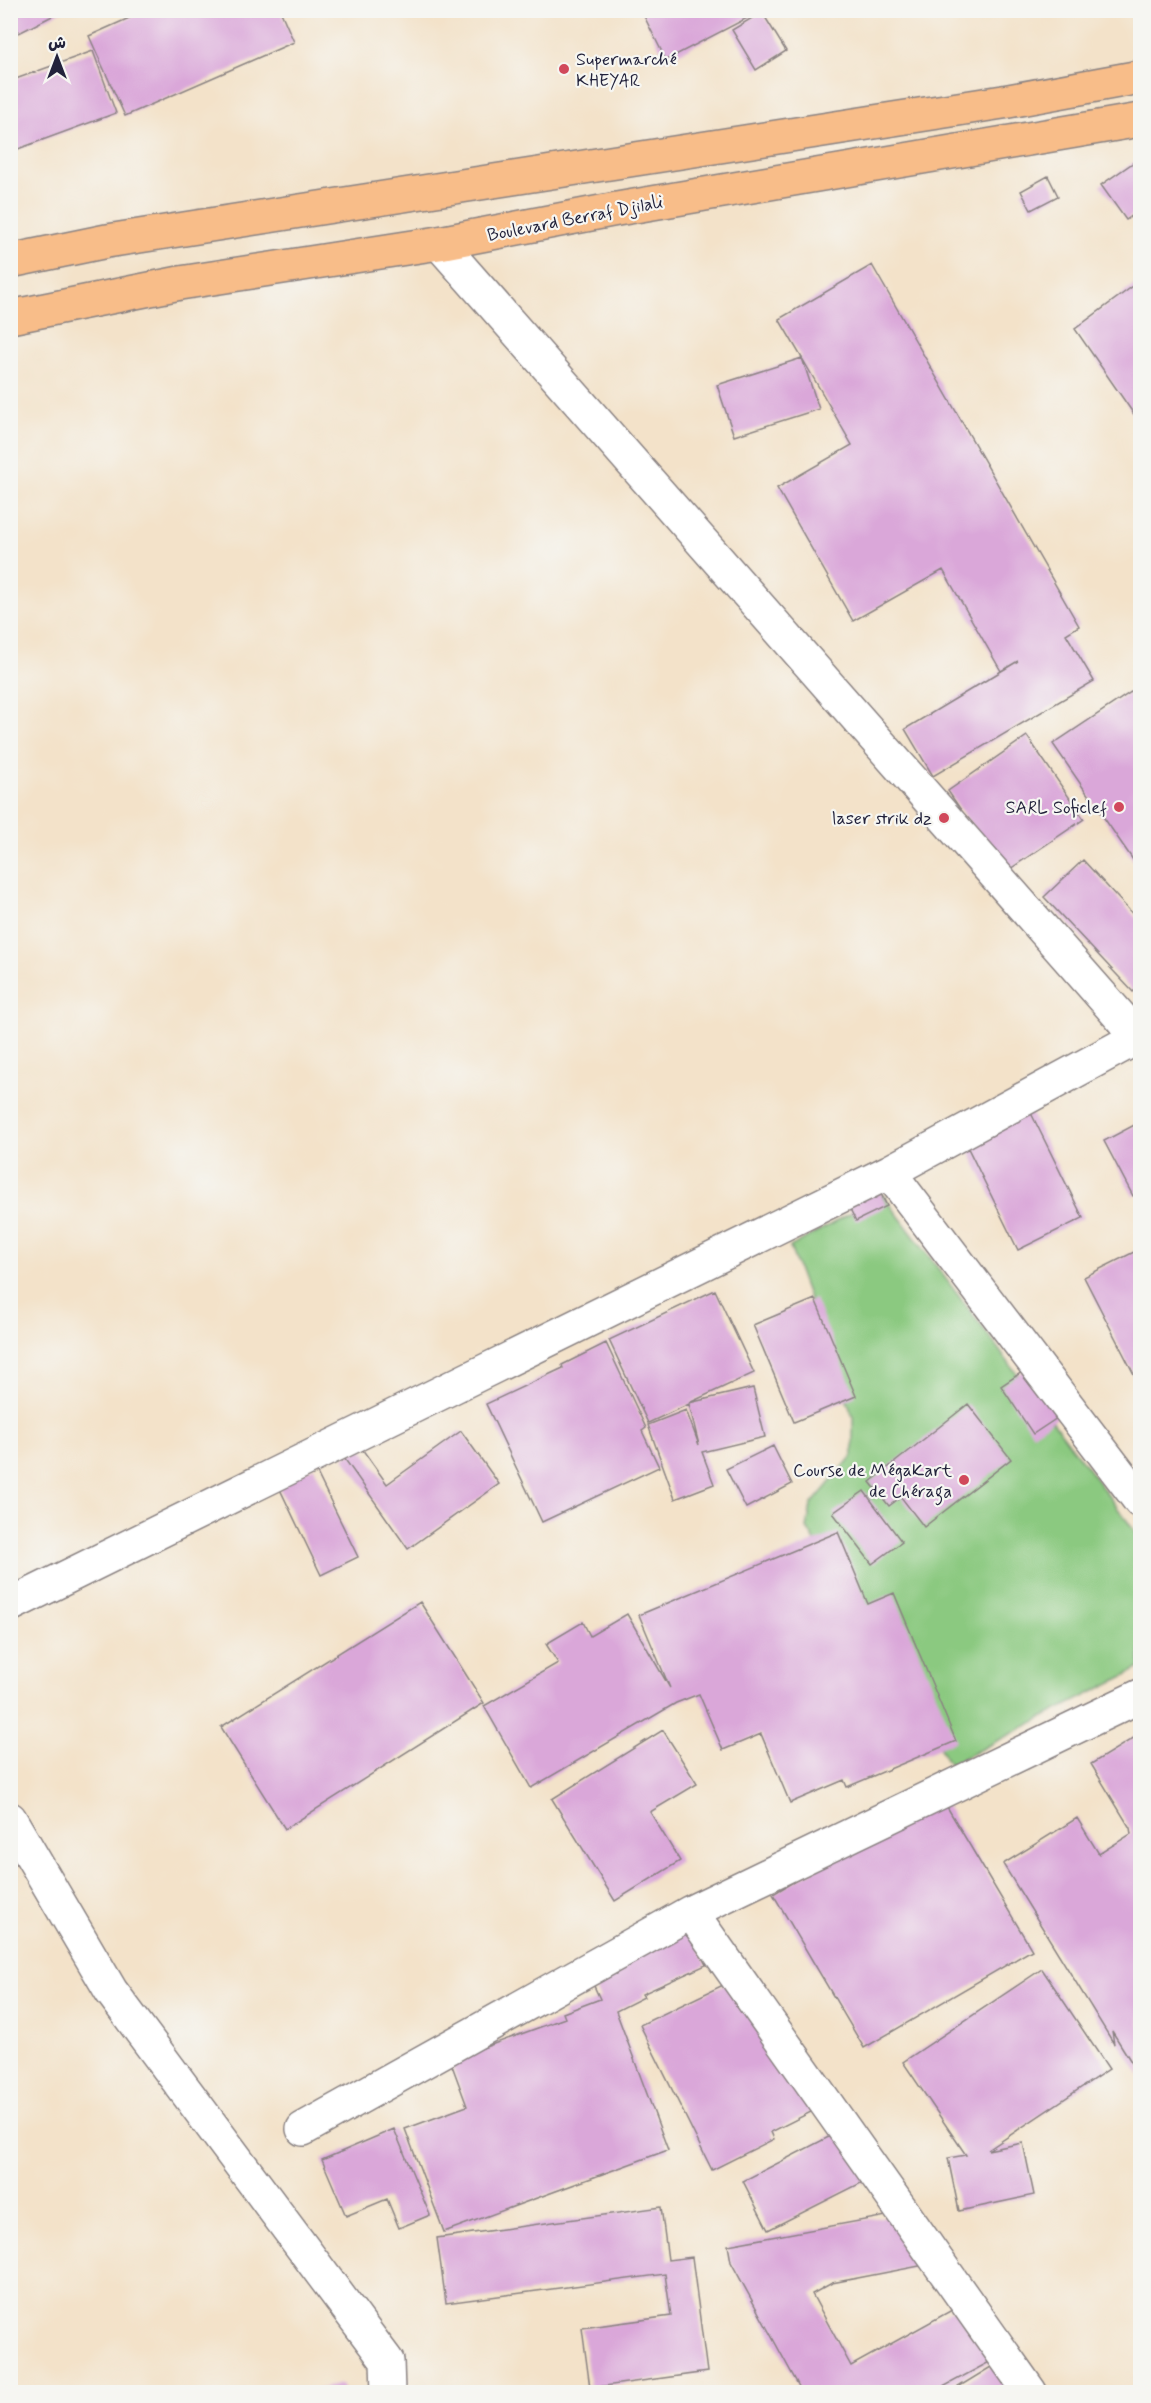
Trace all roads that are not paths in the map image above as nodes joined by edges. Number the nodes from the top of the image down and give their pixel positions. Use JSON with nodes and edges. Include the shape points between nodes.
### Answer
{"nodes":[{"id":1,"x":1140,"y":77,"type":"edge"},
{"id":2,"x":1140,"y":120,"type":"edge"},
{"id":3,"x":439,"y":243,"type":"junction"},
{"id":4,"x":10,"y":261,"type":"edge"},
{"id":5,"x":10,"y":317,"type":"edge"},
{"id":6,"x":1139,"y":1036,"type":"edge"},
{"id":7,"x":889,"y":1172,"type":"junction"},
{"id":8,"x":1140,"y":1501,"type":"edge"},
{"id":9,"x":10,"y":1605,"type":"edge"},
{"id":10,"x":1140,"y":1696,"type":"edge"},
{"id":11,"x":10,"y":1819,"type":"edge"},
{"id":12,"x":691,"y":1912,"type":"junction"},
{"id":13,"x":303,"y":2129,"type":"dead end"},
{"id":14,"x":388,"y":2392,"type":"edge"},
{"id":15,"x":1030,"y":2392,"type":"edge"}],
"edges":[{"from":1,"to":4,"type":"highway","via":[[1003,102],[107,240]]},
{"from":2,"to":3,"type":"highway","name":"Boulevard Berraf Djilali"},
{"from":3,"to":5,"type":"highway","name":"Boulevard Berraf Djilali","via":[[180,283]]},
{"from":3,"to":6,"type":"street"},
{"from":6,"to":7,"type":"street"},
{"from":7,"to":8,"type":"street"},
{"from":7,"to":9,"type":"street"},
{"from":10,"to":12,"type":"street"},
{"from":11,"to":14,"type":"street","via":[[111,1991],[387,2361]]},
{"from":12,"to":13,"type":"street"},
{"from":12,"to":15,"type":"street"}]}
